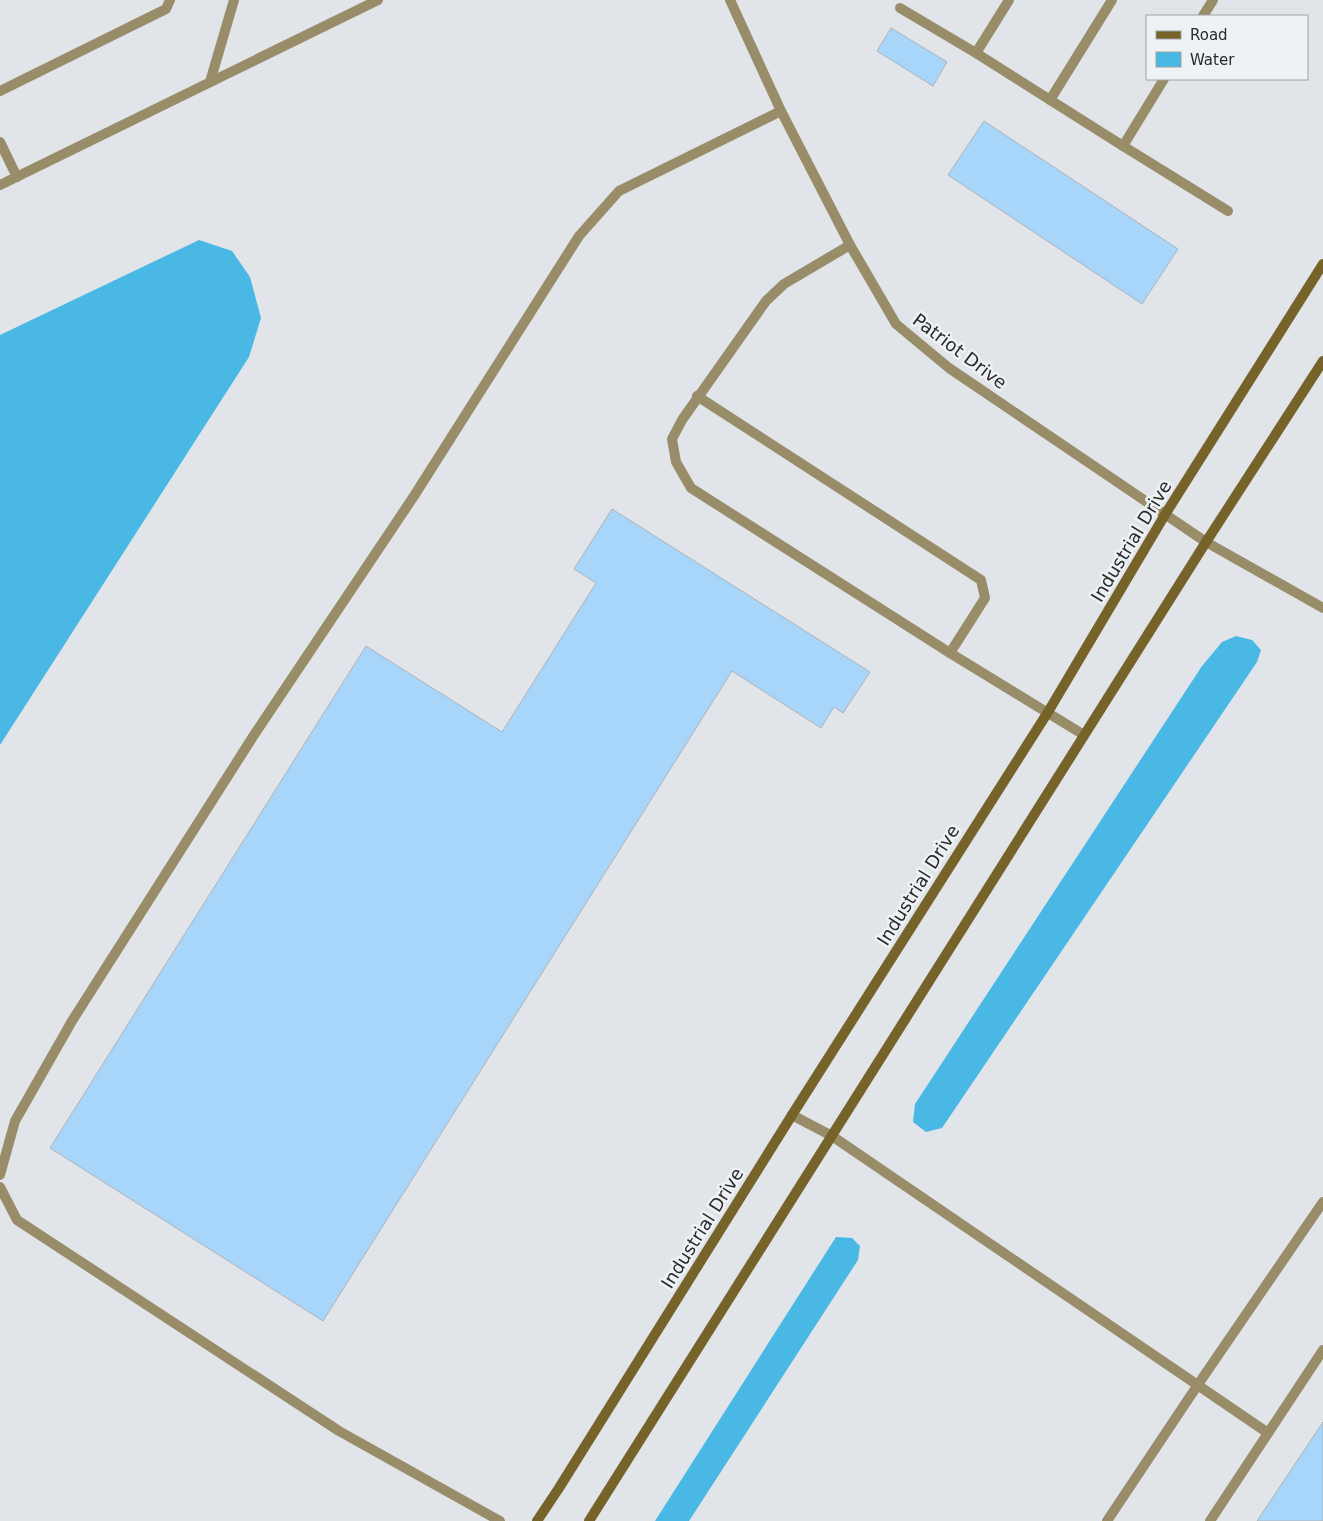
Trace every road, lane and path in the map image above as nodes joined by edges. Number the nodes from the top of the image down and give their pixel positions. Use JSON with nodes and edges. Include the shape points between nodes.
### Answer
{"nodes":[{"id":1,"x":170,"y":0,"type":"edge"},
{"id":2,"x":234,"y":0,"type":"edge"},
{"id":3,"x":378,"y":0,"type":"edge"},
{"id":4,"x":730,"y":0,"type":"edge"},
{"id":5,"x":1009,"y":0,"type":"edge"},
{"id":6,"x":1112,"y":0,"type":"edge"},
{"id":7,"x":1213,"y":0,"type":"edge"},
{"id":8,"x":900,"y":8,"type":"dead end"},
{"id":9,"x":1204,"y":15,"type":"edge"},
{"id":10,"x":976,"y":53,"type":"junction"},
{"id":11,"x":1163,"y":80,"type":"edge"},
{"id":12,"x":210,"y":82,"type":"junction"},
{"id":13,"x":0,"y":91,"type":"edge"},
{"id":14,"x":1050,"y":100,"type":"junction"},
{"id":15,"x":781,"y":111,"type":"junction"},
{"id":16,"x":0,"y":142,"type":"edge"},
{"id":17,"x":1122,"y":146,"type":"junction"},
{"id":18,"x":17,"y":177,"type":"junction"},
{"id":19,"x":0,"y":185,"type":"edge"},
{"id":20,"x":1228,"y":211,"type":"dead end"},
{"id":21,"x":850,"y":245,"type":"junction"},
{"id":22,"x":1323,"y":264,"type":"edge"},
{"id":23,"x":1323,"y":361,"type":"edge"},
{"id":24,"x":697,"y":396,"type":"junction"},
{"id":25,"x":1166,"y":514,"type":"junction"},
{"id":26,"x":1206,"y":542,"type":"junction"},
{"id":27,"x":1323,"y":608,"type":"edge"},
{"id":28,"x":950,"y":653,"type":"junction"},
{"id":29,"x":1048,"y":712,"type":"junction"},
{"id":30,"x":1084,"y":735,"type":"junction"},
{"id":31,"x":792,"y":1115,"type":"junction"},
{"id":32,"x":832,"y":1136,"type":"junction"},
{"id":33,"x":0,"y":1174,"type":"edge"},
{"id":34,"x":0,"y":1187,"type":"edge"},
{"id":35,"x":1323,"y":1202,"type":"edge"},
{"id":36,"x":1323,"y":1350,"type":"edge"},
{"id":37,"x":1197,"y":1386,"type":"junction"},
{"id":38,"x":1268,"y":1433,"type":"junction"},
{"id":39,"x":500,"y":1521,"type":"edge"},
{"id":40,"x":537,"y":1521,"type":"edge"},
{"id":41,"x":589,"y":1521,"type":"edge"},
{"id":42,"x":1107,"y":1521,"type":"edge"},
{"id":43,"x":1210,"y":1521,"type":"edge"}],
"edges":[{"from":1,"to":13,"type":"street","via":[[166,8]]},
{"from":2,"to":12,"type":"street"},
{"from":3,"to":12,"type":"street"},
{"from":4,"to":15,"type":"street","name":"Patriot Drive"},
{"from":5,"to":10,"type":"street"},
{"from":6,"to":14,"type":"street"},
{"from":7,"to":9,"type":"street"},
{"from":8,"to":10,"type":"street"},
{"from":10,"to":14,"type":"street"},
{"from":11,"to":17,"type":"street"},
{"from":12,"to":18,"type":"street"},
{"from":14,"to":17,"type":"street"},
{"from":15,"to":21,"type":"street","name":"Patriot Drive"},
{"from":15,"to":33,"type":"street","via":[[619,191],[578,236],[414,496],[254,735],[72,1021],[15,1121]]},
{"from":16,"to":18,"type":"street"},
{"from":17,"to":20,"type":"street"},
{"from":18,"to":19,"type":"street"},
{"from":21,"to":24,"type":"street","via":[[784,284],[766,301]]},
{"from":21,"to":25,"type":"street","name":"Patriot Drive","via":[[896,324],[949,368]]},
{"from":22,"to":25,"type":"street","name":"Industrial Drive"},
{"from":23,"to":26,"type":"street"},
{"from":24,"to":28,"type":"street","via":[[672,440],[676,462],[691,488]]},
{"from":24,"to":28,"type":"street","via":[[981,580],[984,598]]},
{"from":25,"to":26,"type":"street","name":"Patriot Drive"},
{"from":25,"to":29,"type":"street","name":"Industrial Drive"},
{"from":26,"to":27,"type":"street","name":"Patriot Drive"},
{"from":26,"to":30,"type":"street"},
{"from":28,"to":29,"type":"street"},
{"from":29,"to":30,"type":"street"},
{"from":29,"to":31,"type":"street","name":"Industrial Drive"},
{"from":30,"to":32,"type":"street"},
{"from":31,"to":32,"type":"street"},
{"from":31,"to":40,"type":"street","name":"Industrial Drive"},
{"from":32,"to":37,"type":"street"},
{"from":32,"to":41,"type":"street"},
{"from":34,"to":39,"type":"street","via":[[16,1220],[339,1431]]},
{"from":35,"to":37,"type":"street"},
{"from":36,"to":38,"type":"street"},
{"from":37,"to":38,"type":"street"},
{"from":37,"to":42,"type":"street"},
{"from":38,"to":43,"type":"street"}]}
